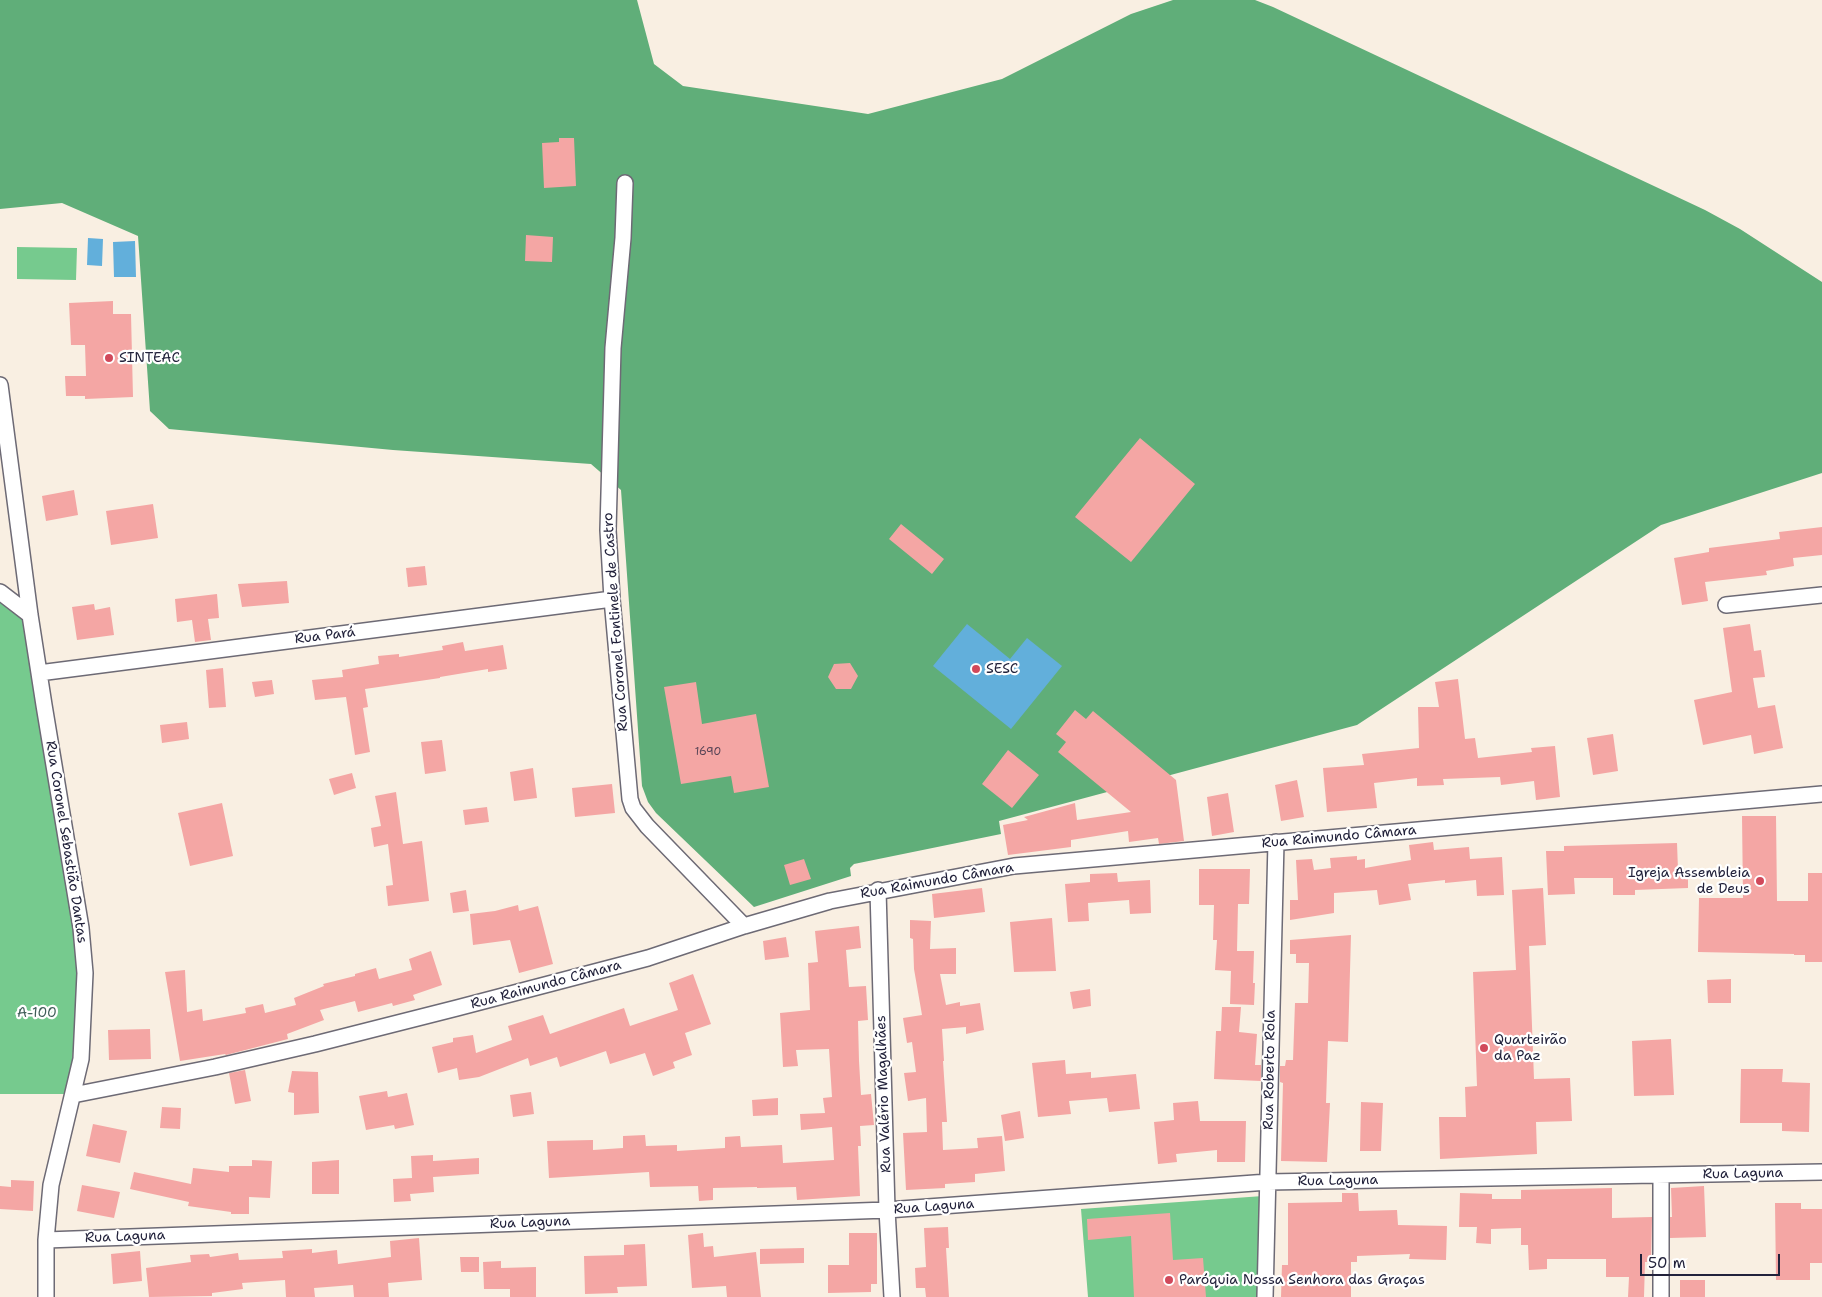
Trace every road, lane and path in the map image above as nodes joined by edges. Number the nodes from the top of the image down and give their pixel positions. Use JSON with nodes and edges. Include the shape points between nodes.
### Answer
{"nodes":[{"id":1,"x":625,"y":183,"type":"dead end"},
{"id":2,"x":0,"y":386,"type":"edge"},
{"id":3,"x":0,"y":592,"type":"edge"},
{"id":4,"x":1822,"y":595,"type":"edge"},
{"id":5,"x":612,"y":598,"type":"junction"},
{"id":6,"x":1726,"y":605,"type":"dead end"},
{"id":7,"x":30,"y":615,"type":"junction"},
{"id":8,"x":39,"y":673,"type":"junction"},
{"id":9,"x":1822,"y":794,"type":"edge"},
{"id":10,"x":1276,"y":842,"type":"junction"},
{"id":11,"x":878,"y":890,"type":"junction"},
{"id":12,"x":744,"y":926,"type":"junction"},
{"id":13,"x":73,"y":1095,"type":"junction"},
{"id":14,"x":1822,"y":1172,"type":"edge"},
{"id":15,"x":1661,"y":1175,"type":"junction"},
{"id":16,"x":1268,"y":1182,"type":"junction"},
{"id":17,"x":887,"y":1210,"type":"junction"},
{"id":18,"x":46,"y":1240,"type":"junction"},
{"id":19,"x":46,"y":1297,"type":"edge"},
{"id":20,"x":892,"y":1297,"type":"edge"},
{"id":21,"x":1266,"y":1297,"type":"edge"},
{"id":22,"x":1661,"y":1297,"type":"edge"}],
"edges":[{"from":1,"to":5,"type":"street","name":"Rua Coronel Fontinele de Castro","via":[[610,418],[608,530]]},
{"from":2,"to":7,"type":"street","name":"Rua Coronel Sebastião Dantas"},
{"from":3,"to":7,"type":"street"},
{"from":4,"to":6,"type":"street"},
{"from":5,"to":8,"type":"street","name":"Rua Pará"},
{"from":5,"to":12,"type":"street","name":"Rua Coronel Fontinele de Castro","via":[[626,770],[633,808]]},
{"from":7,"to":8,"type":"street","name":"Rua Coronel Sebastião Dantas"},
{"from":8,"to":13,"type":"street","name":"Rua Coronel Sebastião Dantas","via":[[85,973],[81,1059]]},
{"from":9,"to":10,"type":"street","name":"Rua Raimundo Câmara"},
{"from":10,"to":11,"type":"street","name":"Rua Raimundo Câmara","via":[[1014,866]]},
{"from":10,"to":16,"type":"street","name":"Rua Roberto Rola"},
{"from":11,"to":12,"type":"street","name":"Rua Raimundo Câmara"},
{"from":11,"to":17,"type":"street","name":"Rua Valério Magalhães"},
{"from":12,"to":13,"type":"street","name":"Rua Raimundo Câmara","via":[[648,958],[324,1042]]},
{"from":13,"to":18,"type":"street","name":"Rua Coronel Sebastião Dantas","via":[[51,1185]]},
{"from":14,"to":15,"type":"street","name":"Rua Laguna"},
{"from":15,"to":16,"type":"street","name":"Rua Laguna"},
{"from":15,"to":22,"type":"street"},
{"from":16,"to":17,"type":"street","name":"Rua Laguna"},
{"from":16,"to":21,"type":"street","name":"Rua Roberto Rola"},
{"from":17,"to":18,"type":"street","name":"Rua Laguna"},
{"from":17,"to":20,"type":"street","name":"Rua Valério Magalhães"},
{"from":18,"to":19,"type":"street","name":"Rua Coronel Sebastião Dantas"}]}
